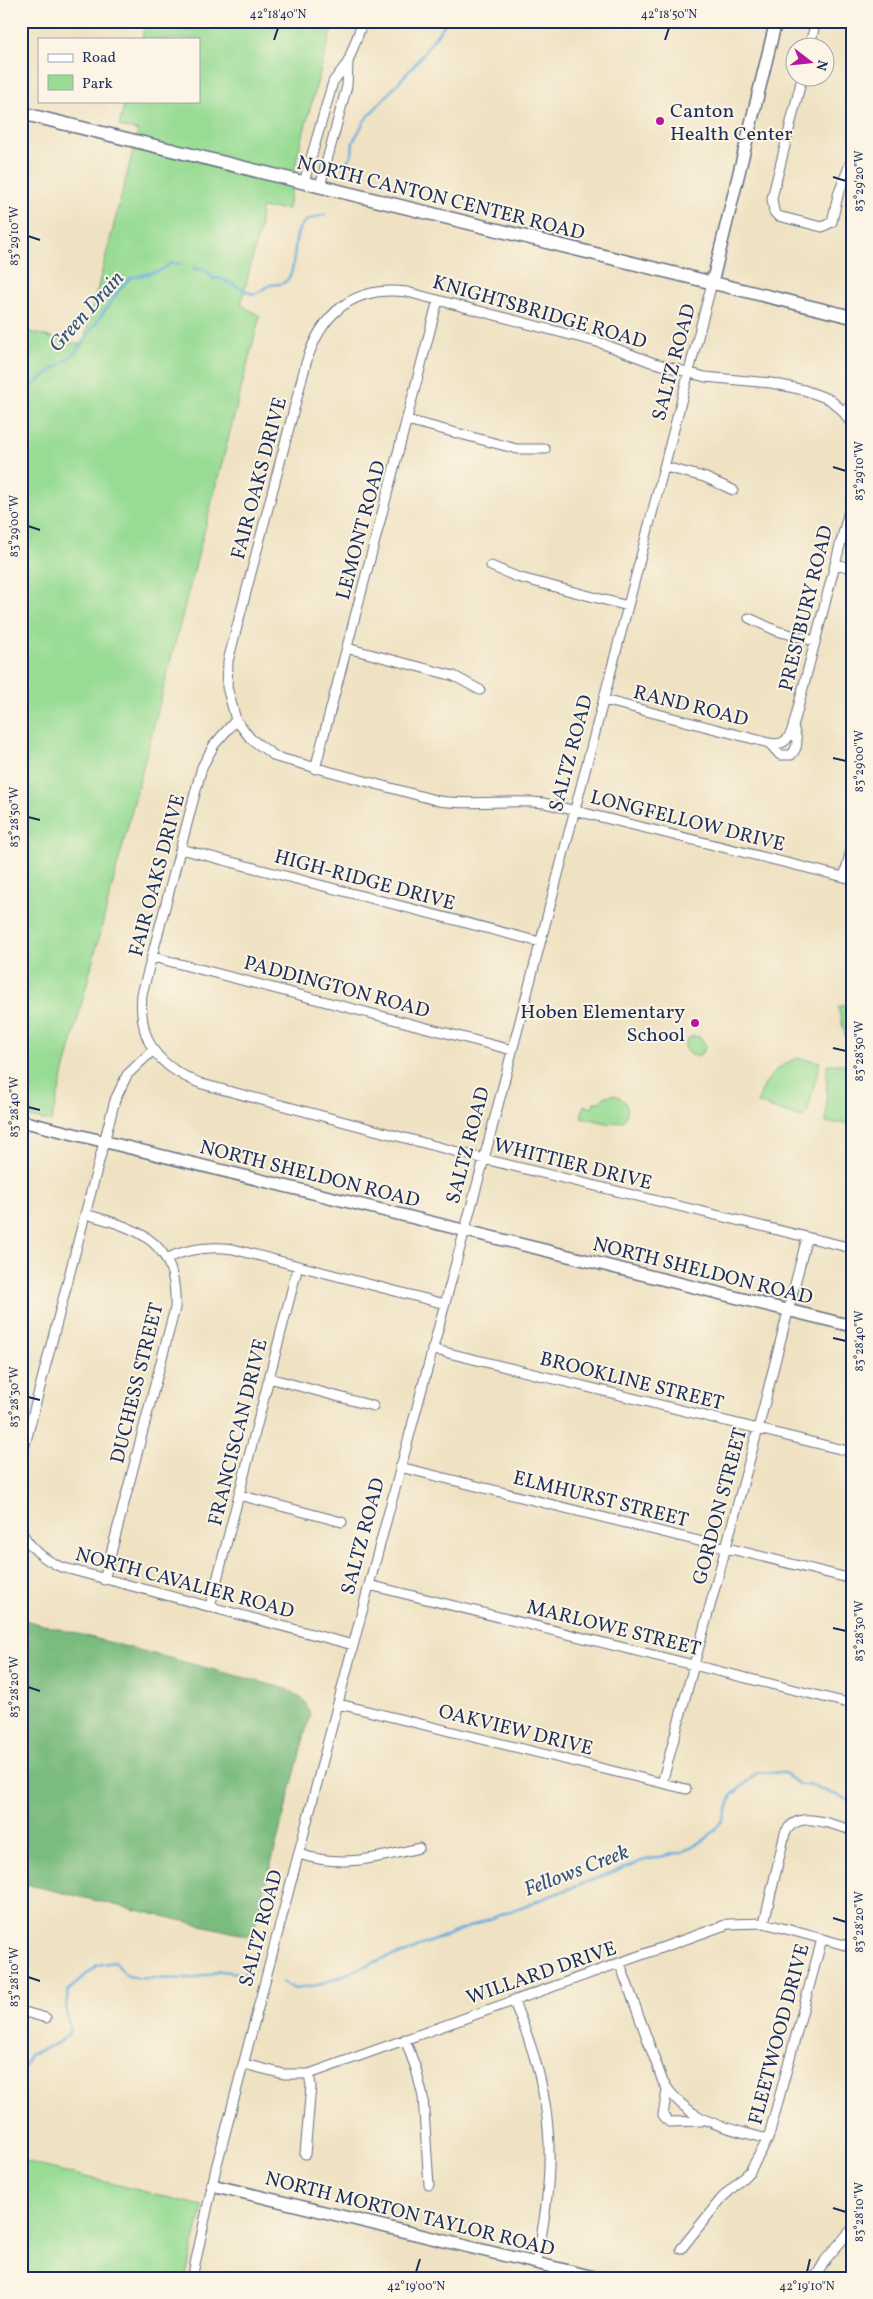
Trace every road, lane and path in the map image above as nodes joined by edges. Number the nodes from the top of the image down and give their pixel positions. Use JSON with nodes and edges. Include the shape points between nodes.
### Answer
{"nodes":[{"id":1,"x":363,"y":21,"type":"edge"},
{"id":2,"x":776,"y":21,"type":"edge"},
{"id":3,"x":816,"y":21,"type":"edge"},
{"id":4,"x":812,"y":38,"type":"edge"},
{"id":5,"x":348,"y":62,"type":"junction"},
{"id":6,"x":800,"y":88,"type":"edge"},
{"id":7,"x":21,"y":113,"type":"edge"},
{"id":8,"x":852,"y":159,"type":"edge"},
{"id":9,"x":850,"y":174,"type":"edge"},
{"id":10,"x":304,"y":182,"type":"junction"},
{"id":11,"x":320,"y":186,"type":"junction"},
{"id":12,"x":712,"y":283,"type":"junction"},
{"id":13,"x":438,"y":300,"type":"junction"},
{"id":14,"x":343,"y":306,"type":"joint"},
{"id":15,"x":852,"y":317,"type":"edge"},
{"id":16,"x":690,"y":372,"type":"junction"},
{"id":17,"x":852,"y":407,"type":"edge"},
{"id":18,"x":842,"y":410,"type":"junction"},
{"id":19,"x":407,"y":420,"type":"junction"},
{"id":20,"x":852,"y":425,"type":"edge"},
{"id":21,"x":545,"y":449,"type":"dead end"},
{"id":22,"x":664,"y":467,"type":"junction"},
{"id":23,"x":733,"y":490,"type":"dead end"},
{"id":24,"x":852,"y":499,"type":"edge"},
{"id":25,"x":835,"y":564,"type":"junction"},
{"id":26,"x":491,"y":566,"type":"dead end"},
{"id":27,"x":852,"y":568,"type":"edge"},
{"id":28,"x":628,"y":606,"type":"junction"},
{"id":29,"x":749,"y":618,"type":"dead end"},
{"id":30,"x":815,"y":641,"type":"junction"},
{"id":31,"x":347,"y":648,"type":"junction"},
{"id":32,"x":480,"y":690,"type":"dead end"},
{"id":33,"x":604,"y":700,"type":"junction"},
{"id":34,"x":236,"y":720,"type":"junction"},
{"id":35,"x":793,"y":727,"type":"junction"},
{"id":36,"x":784,"y":742,"type":"joint"},
{"id":37,"x":769,"y":743,"type":"junction"},
{"id":38,"x":791,"y":755,"type":"joint"},
{"id":39,"x":315,"y":768,"type":"junction"},
{"id":40,"x":575,"y":810,"type":"junction"},
{"id":41,"x":852,"y":846,"type":"edge"},
{"id":42,"x":181,"y":849,"type":"junction"},
{"id":43,"x":848,"y":878,"type":"edge"},
{"id":44,"x":540,"y":942,"type":"junction"},
{"id":45,"x":153,"y":957,"type":"junction"},
{"id":46,"x":153,"y":1050,"type":"junction"},
{"id":47,"x":512,"y":1050,"type":"junction"},
{"id":48,"x":21,"y":1121,"type":"edge"},
{"id":49,"x":104,"y":1141,"type":"junction"},
{"id":50,"x":484,"y":1159,"type":"junction"},
{"id":51,"x":85,"y":1214,"type":"junction"},
{"id":52,"x":464,"y":1230,"type":"junction"},
{"id":53,"x":806,"y":1237,"type":"junction"},
{"id":54,"x":852,"y":1248,"type":"edge"},
{"id":55,"x":166,"y":1259,"type":"junction"},
{"id":56,"x":298,"y":1266,"type":"junction"},
{"id":57,"x":445,"y":1304,"type":"junction"},
{"id":58,"x":788,"y":1310,"type":"junction"},
{"id":59,"x":852,"y":1326,"type":"edge"},
{"id":60,"x":432,"y":1349,"type":"junction"},
{"id":61,"x":269,"y":1378,"type":"junction"},
{"id":62,"x":373,"y":1406,"type":"dead end"},
{"id":63,"x":758,"y":1429,"type":"junction"},
{"id":64,"x":852,"y":1452,"type":"edge"},
{"id":65,"x":21,"y":1460,"type":"edge"},
{"id":66,"x":400,"y":1467,"type":"junction"},
{"id":67,"x":239,"y":1495,"type":"junction"},
{"id":68,"x":342,"y":1522,"type":"dead end"},
{"id":69,"x":22,"y":1531,"type":"edge"},
{"id":70,"x":727,"y":1547,"type":"junction"},
{"id":71,"x":852,"y":1579,"type":"edge"},
{"id":72,"x":104,"y":1580,"type":"junction"},
{"id":73,"x":369,"y":1585,"type":"junction"},
{"id":74,"x":210,"y":1607,"type":"junction"},
{"id":75,"x":353,"y":1645,"type":"junction"},
{"id":76,"x":694,"y":1665,"type":"junction"},
{"id":77,"x":339,"y":1704,"type":"junction"},
{"id":78,"x":852,"y":1704,"type":"edge"},
{"id":79,"x":662,"y":1783,"type":"junction"},
{"id":80,"x":686,"y":1789,"type":"dead end"},
{"id":81,"x":852,"y":1830,"type":"edge"},
{"id":82,"x":419,"y":1848,"type":"dead end"},
{"id":83,"x":299,"y":1854,"type":"junction"},
{"id":84,"x":764,"y":1923,"type":"junction"},
{"id":85,"x":822,"y":1939,"type":"junction"},
{"id":86,"x":852,"y":1947,"type":"edge"},
{"id":87,"x":620,"y":1964,"type":"junction"},
{"id":88,"x":513,"y":2000,"type":"junction"},
{"id":89,"x":21,"y":2011,"type":"edge"},
{"id":90,"x":46,"y":2018,"type":"dead end"},
{"id":91,"x":405,"y":2039,"type":"junction"},
{"id":92,"x":244,"y":2064,"type":"junction"},
{"id":93,"x":309,"y":2074,"type":"junction"},
{"id":94,"x":668,"y":2090,"type":"junction"},
{"id":95,"x":704,"y":2121,"type":"junction"},
{"id":96,"x":768,"y":2139,"type":"junction"},
{"id":97,"x":305,"y":2154,"type":"dead end"},
{"id":98,"x":212,"y":2185,"type":"junction"},
{"id":99,"x":429,"y":2186,"type":"dead end"},
{"id":100,"x":852,"y":2229,"type":"edge"},
{"id":101,"x":682,"y":2249,"type":"dead end"},
{"id":102,"x":536,"y":2262,"type":"junction"},
{"id":103,"x":192,"y":2278,"type":"edge"},
{"id":104,"x":598,"y":2278,"type":"edge"},
{"id":105,"x":815,"y":2278,"type":"edge"}],
"edges":[{"from":1,"to":5,"type":"street"},
{"from":2,"to":12,"type":"street","name":"SALTZ ROAD"},
{"from":3,"to":4,"type":"street"},
{"from":5,"to":10,"type":"street","via":[[333,82]]},
{"from":5,"to":11,"type":"street","via":[[347,86]]},
{"from":6,"to":9,"type":"street","via":[[772,205],[774,212],[778,216],[828,226],[838,195]]},
{"from":7,"to":10,"type":"main road","name":"NORTH CANTON CENTER ROAD"},
{"from":8,"to":9,"type":"street"},
{"from":10,"to":11,"type":"main road","name":"NORTH CANTON CENTER ROAD"},
{"from":11,"to":12,"type":"main road","name":"NORTH CANTON CENTER ROAD"},
{"from":12,"to":15,"type":"main road","name":"NORTH CANTON CENTER ROAD"},
{"from":12,"to":16,"type":"street","name":"SALTZ ROAD"},
{"from":13,"to":14,"type":"street","name":"KNIGHTSBRIDGE ROAD","via":[[390,290],[367,294]]},
{"from":13,"to":16,"type":"street","name":"KNIGHTSBRIDGE ROAD","via":[[601,343],[651,362]]},
{"from":13,"to":19,"type":"street","name":"LEMONT ROAD"},
{"from":14,"to":34,"type":"street","name":"FAIR OAKS DRIVE","via":[[324,324],[310,351],[228,661],[227,687]]},
{"from":16,"to":18,"type":"street","name":"KNIGHTSBRIDGE ROAD","via":[[717,379],[788,386],[825,397]]},
{"from":16,"to":22,"type":"street","name":"SALTZ ROAD"},
{"from":17,"to":18,"type":"street"},
{"from":18,"to":20,"type":"street"},
{"from":19,"to":21,"type":"street","via":[[517,449]]},
{"from":19,"to":31,"type":"street","name":"LEMONT ROAD"},
{"from":22,"to":23,"type":"street","via":[[704,477]]},
{"from":22,"to":28,"type":"street","name":"SALTZ ROAD"},
{"from":24,"to":25,"type":"street","name":"PRESTBURY ROAD"},
{"from":25,"to":27,"type":"street"},
{"from":25,"to":30,"type":"street","name":"PRESTBURY ROAD"},
{"from":26,"to":28,"type":"street","via":[[517,577]]},
{"from":28,"to":33,"type":"street","name":"SALTZ ROAD"},
{"from":29,"to":30,"type":"street","via":[[777,631]]},
{"from":30,"to":35,"type":"street","name":"PRESTBURY ROAD"},
{"from":31,"to":32,"type":"street","via":[[454,676]]},
{"from":31,"to":39,"type":"street","name":"LEMONT ROAD"},
{"from":33,"to":37,"type":"street","name":"RAND ROAD"},
{"from":33,"to":40,"type":"street","name":"SALTZ ROAD"},
{"from":34,"to":39,"type":"street","name":"LONGFELLOW DRIVE","via":[[250,739],[270,754]]},
{"from":34,"to":42,"type":"street","name":"FAIR OAKS DRIVE","via":[[204,761]]},
{"from":35,"to":36,"type":"street","name":"PRESTBURY ROAD","via":[[790,737]]},
{"from":35,"to":38,"type":"street","name":"PRESTBURY ROAD","via":[[798,741]]},
{"from":36,"to":37,"type":"street","name":"RAND ROAD","via":[[778,745]]},
{"from":37,"to":38,"type":"street","name":"RAND ROAD","via":[[780,755]]},
{"from":39,"to":40,"type":"street","name":"LONGFELLOW DRIVE","via":[[439,801],[463,804],[530,801]]},
{"from":40,"to":43,"type":"street","name":"LONGFELLOW DRIVE"},
{"from":40,"to":44,"type":"street","name":"SALTZ ROAD"},
{"from":41,"to":43,"type":"street"},
{"from":42,"to":44,"type":"street","name":"HIGH-RIDGE DRIVE"},
{"from":42,"to":45,"type":"street","name":"FAIR OAKS DRIVE"},
{"from":44,"to":47,"type":"street","name":"SALTZ ROAD"},
{"from":45,"to":46,"type":"street","name":"FAIR OAKS DRIVE","via":[[141,1007],[144,1030]]},
{"from":45,"to":47,"type":"street","name":"PADDINGTON ROAD"},
{"from":46,"to":49,"type":"street","via":[[134,1066],[122,1084]]},
{"from":46,"to":50,"type":"street","name":"WHITTIER DRIVE","via":[[172,1071],[202,1084]]},
{"from":47,"to":50,"type":"street","name":"SALTZ ROAD"},
{"from":48,"to":49,"type":"street","name":"NORTH SHELDON ROAD"},
{"from":49,"to":51,"type":"street"},
{"from":49,"to":52,"type":"street","name":"NORTH SHELDON ROAD"},
{"from":50,"to":52,"type":"street","name":"SALTZ ROAD"},
{"from":50,"to":53,"type":"street","name":"WHITTIER DRIVE"},
{"from":51,"to":55,"type":"street","name":"DUCHESS STREET","via":[[135,1229],[154,1243]]},
{"from":51,"to":65,"type":"street"},
{"from":52,"to":57,"type":"street","name":"SALTZ ROAD"},
{"from":52,"to":58,"type":"street","name":"NORTH SHELDON ROAD"},
{"from":53,"to":54,"type":"street","name":"WHITTIER DRIVE"},
{"from":53,"to":58,"type":"street","name":"GORDON STREET"},
{"from":55,"to":56,"type":"street","via":[[192,1249],[218,1247]]},
{"from":55,"to":72,"type":"street","name":"DUCHESS STREET","via":[[175,1284],[175,1308]]},
{"from":56,"to":57,"type":"street"},
{"from":56,"to":61,"type":"street","name":"FRANCISCAN DRIVE"},
{"from":57,"to":60,"type":"street","name":"SALTZ ROAD"},
{"from":58,"to":59,"type":"street","name":"NORTH SHELDON ROAD"},
{"from":58,"to":63,"type":"street","name":"GORDON STREET"},
{"from":60,"to":63,"type":"street","name":"BROOKLINE STREET"},
{"from":60,"to":66,"type":"street","name":"SALTZ ROAD"},
{"from":61,"to":62,"type":"street"},
{"from":61,"to":67,"type":"street","name":"FRANCISCAN DRIVE"},
{"from":63,"to":64,"type":"street","name":"BROOKLINE STREET"},
{"from":63,"to":70,"type":"street","name":"GORDON STREET"},
{"from":66,"to":70,"type":"street","name":"ELMHURST STREET"},
{"from":66,"to":73,"type":"street","name":"SALTZ ROAD"},
{"from":67,"to":68,"type":"street"},
{"from":67,"to":74,"type":"street","name":"FRANCISCAN DRIVE"},
{"from":69,"to":72,"type":"street","name":"NORTH CAVALIER ROAD","via":[[34,1549],[52,1563]]},
{"from":70,"to":71,"type":"street","name":"ELMHURST STREET"},
{"from":70,"to":76,"type":"street","name":"GORDON STREET"},
{"from":72,"to":74,"type":"street","name":"NORTH CAVALIER ROAD"},
{"from":73,"to":75,"type":"street","name":"SALTZ ROAD"},
{"from":73,"to":76,"type":"street","name":"MARLOWE STREET"},
{"from":74,"to":75,"type":"street","name":"NORTH CAVALIER ROAD"},
{"from":75,"to":77,"type":"street","name":"SALTZ ROAD"},
{"from":76,"to":78,"type":"street","name":"MARLOWE STREET"},
{"from":76,"to":79,"type":"street","name":"GORDON STREET"},
{"from":77,"to":79,"type":"street","name":"OAKVIEW DRIVE"},
{"from":77,"to":83,"type":"street","name":"SALTZ ROAD"},
{"from":79,"to":80,"type":"street","name":"OAKVIEW DRIVE"},
{"from":81,"to":84,"type":"street","via":[[808,1819],[794,1822],[785,1834]]},
{"from":82,"to":83,"type":"street","via":[[348,1862],[323,1861]]},
{"from":83,"to":92,"type":"street","name":"SALTZ ROAD"},
{"from":84,"to":85,"type":"street","name":"WILLARD DRIVE"},
{"from":84,"to":87,"type":"street","name":"WILLARD DRIVE","via":[[723,1926]]},
{"from":85,"to":86,"type":"street","name":"WILLARD DRIVE"},
{"from":85,"to":96,"type":"street","name":"FLEETWOOD DRIVE"},
{"from":87,"to":88,"type":"street","name":"WILLARD DRIVE"},
{"from":87,"to":94,"type":"street"},
{"from":88,"to":91,"type":"street","name":"WILLARD DRIVE"},
{"from":88,"to":102,"type":"street","via":[[537,2064],[550,2134],[549,2194]]},
{"from":89,"to":90,"type":"street"},
{"from":91,"to":93,"type":"street","name":"WILLARD DRIVE"},
{"from":91,"to":99,"type":"street","via":[[423,2096]]},
{"from":92,"to":93,"type":"street","name":"WILLARD DRIVE","via":[[284,2074]]},
{"from":92,"to":98,"type":"street","name":"SALTZ ROAD"},
{"from":93,"to":97,"type":"street"},
{"from":94,"to":95,"type":"street","via":[[681,2106]]},
{"from":94,"to":95,"type":"street","via":[[663,2115],[669,2122]]},
{"from":95,"to":96,"type":"street"},
{"from":96,"to":101,"type":"street","name":"FLEETWOOD DRIVE","via":[[750,2171],[721,2200]]},
{"from":98,"to":102,"type":"street","name":"NORTH MORTON TAYLOR ROAD"},
{"from":98,"to":103,"type":"street","name":"SALTZ ROAD"},
{"from":100,"to":105,"type":"street","via":[[826,2259]]},
{"from":102,"to":104,"type":"street","name":"NORTH MORTON TAYLOR ROAD"}]}
